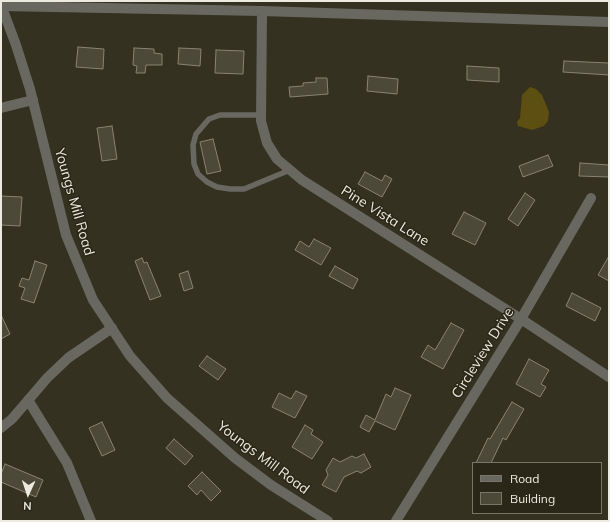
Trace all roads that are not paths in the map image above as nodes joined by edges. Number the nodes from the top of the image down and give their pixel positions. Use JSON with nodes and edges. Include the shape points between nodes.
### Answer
{"nodes":[{"id":1,"x":1,"y":5,"type":"edge"},
{"id":2,"x":262,"y":11,"type":"junction"},
{"id":3,"x":609,"y":22,"type":"edge"},
{"id":4,"x":32,"y":100,"type":"junction"},
{"id":5,"x":1,"y":108,"type":"edge"},
{"id":6,"x":261,"y":116,"type":"junction"},
{"id":7,"x":290,"y":170,"type":"junction"},
{"id":8,"x":591,"y":198,"type":"dead end"},
{"id":9,"x":521,"y":318,"type":"junction"},
{"id":10,"x":112,"y":328,"type":"junction"},
{"id":11,"x":609,"y":376,"type":"edge"},
{"id":12,"x":28,"y":400,"type":"junction"},
{"id":13,"x":1,"y":428,"type":"edge"},
{"id":14,"x":91,"y":521,"type":"edge"},
{"id":15,"x":328,"y":521,"type":"edge"},
{"id":16,"x":396,"y":521,"type":"edge"}],
"edges":[{"from":1,"to":2,"type":"street"},
{"from":1,"to":4,"type":"street","name":"Youngs Mill Road"},
{"from":2,"to":3,"type":"street"},
{"from":2,"to":6,"type":"street","name":"Pine Vista Lane"},
{"from":4,"to":5,"type":"street"},
{"from":4,"to":10,"type":"street","name":"Youngs Mill Road","via":[[66,235],[85,283]]},
{"from":6,"to":7,"type":"street","name":"Pine Vista Lane","via":[[267,143],[277,158]]},
{"from":6,"to":7,"type":"lane","via":[[220,115],[209,119],[196,134],[193,145],[194,164],[198,174],[207,182],[230,189],[244,189]]},
{"from":7,"to":9,"type":"street","name":"Pine Vista Lane"},
{"from":8,"to":9,"type":"street","name":"Circleview Drive"},
{"from":9,"to":11,"type":"street","name":"Pine Vista Lane"},
{"from":9,"to":16,"type":"street","name":"Circleview Drive"},
{"from":10,"to":12,"type":"street","via":[[68,358]]},
{"from":10,"to":15,"type":"street","name":"Youngs Mill Road","via":[[140,368],[167,398],[202,430],[271,485]]},
{"from":12,"to":13,"type":"street"},
{"from":12,"to":14,"type":"street","via":[[67,463]]}]}
